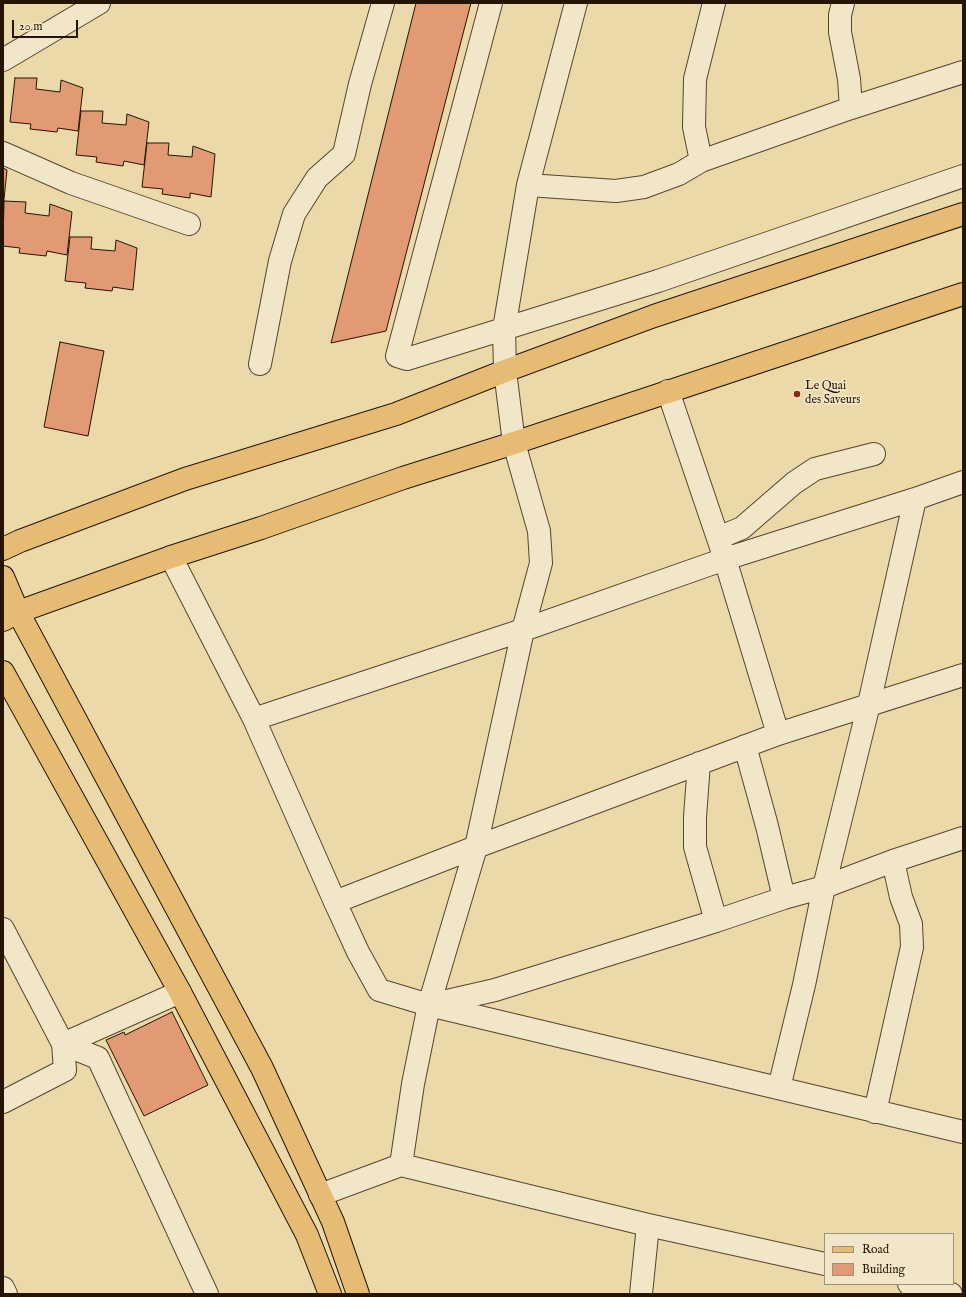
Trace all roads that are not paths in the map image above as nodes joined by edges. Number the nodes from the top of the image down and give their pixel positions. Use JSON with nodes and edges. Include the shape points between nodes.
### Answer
{"nodes":[{"id":1,"x":99,"y":3,"type":"edge"},
{"id":2,"x":384,"y":3,"type":"edge"},
{"id":3,"x":491,"y":3,"type":"edge"},
{"id":4,"x":576,"y":3,"type":"edge"},
{"id":5,"x":714,"y":3,"type":"edge"},
{"id":6,"x":843,"y":3,"type":"edge"},
{"id":7,"x":3,"y":60,"type":"edge"},
{"id":8,"x":963,"y":72,"type":"edge"},
{"id":9,"x":851,"y":108,"type":"junction"},
{"id":10,"x":3,"y":153,"type":"edge"},
{"id":11,"x":701,"y":161,"type":"junction"},
{"id":12,"x":963,"y":176,"type":"edge"},
{"id":13,"x":528,"y":185,"type":"junction"},
{"id":14,"x":963,"y":214,"type":"edge"},
{"id":15,"x":189,"y":224,"type":"dead end"},
{"id":16,"x":963,"y":294,"type":"edge"},
{"id":17,"x":504,"y":329,"type":"junction"},
{"id":18,"x":260,"y":364,"type":"dead end"},
{"id":19,"x":505,"y":371,"type":"junction"},
{"id":20,"x":668,"y":391,"type":"junction"},
{"id":21,"x":514,"y":443,"type":"junction"},
{"id":22,"x":874,"y":454,"type":"dead end"},
{"id":23,"x":963,"y":482,"type":"edge"},
{"id":24,"x":915,"y":499,"type":"junction"},
{"id":25,"x":718,"y":538,"type":"junction"},
{"id":26,"x":3,"y":549,"type":"edge"},
{"id":27,"x":171,"y":557,"type":"junction"},
{"id":28,"x":725,"y":559,"type":"junction"},
{"id":29,"x":3,"y":576,"type":"edge"},
{"id":30,"x":11,"y":616,"type":"edge"},
{"id":31,"x":523,"y":630,"type":"junction"},
{"id":32,"x":3,"y":672,"type":"edge"},
{"id":33,"x":963,"y":675,"type":"edge"},
{"id":34,"x":869,"y":704,"type":"junction"},
{"id":35,"x":254,"y":719,"type":"junction"},
{"id":36,"x":778,"y":734,"type":"junction"},
{"id":37,"x":744,"y":746,"type":"junction"},
{"id":38,"x":699,"y":763,"type":"junction"},
{"id":39,"x":963,"y":838,"type":"edge"},
{"id":40,"x":476,"y":847,"type":"junction"},
{"id":41,"x":893,"y":861,"type":"junction"},
{"id":42,"x":824,"y":887,"type":"junction"},
{"id":43,"x":784,"y":898,"type":"junction"},
{"id":44,"x":335,"y":902,"type":"junction"},
{"id":45,"x":716,"y":921,"type":"junction"},
{"id":46,"x":3,"y":929,"type":"edge"},
{"id":47,"x":180,"y":992,"type":"junction"},
{"id":48,"x":429,"y":1005,"type":"junction"},
{"id":49,"x":64,"y":1044,"type":"junction"},
{"id":50,"x":779,"y":1088,"type":"junction"},
{"id":51,"x":3,"y":1102,"type":"edge"},
{"id":52,"x":875,"y":1112,"type":"junction"},
{"id":53,"x":963,"y":1132,"type":"edge"},
{"id":54,"x":401,"y":1165,"type":"junction"},
{"id":55,"x":320,"y":1195,"type":"junction"},
{"id":56,"x":648,"y":1225,"type":"junction"},
{"id":57,"x":824,"y":1264,"type":"edge"},
{"id":58,"x":913,"y":1285,"type":"edge"},
{"id":59,"x":3,"y":1288,"type":"edge"},
{"id":60,"x":6,"y":1294,"type":"edge"},
{"id":61,"x":206,"y":1294,"type":"edge"},
{"id":62,"x":330,"y":1294,"type":"edge"},
{"id":63,"x":358,"y":1294,"type":"edge"},
{"id":64,"x":641,"y":1294,"type":"edge"},
{"id":65,"x":951,"y":1294,"type":"edge"}],
"edges":[{"from":1,"to":7,"type":"street"},
{"from":2,"to":18,"type":"street","via":[[360,84],[344,154],[317,178],[294,214],[280,261]]},
{"from":3,"to":17,"type":"street","via":[[398,356],[407,359]]},
{"from":4,"to":13,"type":"street"},
{"from":5,"to":11,"type":"street","via":[[695,79],[694,127]]},
{"from":6,"to":9,"type":"street","via":[[840,32],[849,79]]},
{"from":8,"to":9,"type":"street"},
{"from":9,"to":11,"type":"street"},
{"from":10,"to":15,"type":"street","via":[[71,182]]},
{"from":11,"to":13,"type":"street","via":[[679,174],[644,187],[616,191]]},
{"from":12,"to":17,"type":"street","via":[[658,281]]},
{"from":13,"to":17,"type":"street"},
{"from":14,"to":19,"type":"main road","via":[[654,316]]},
{"from":16,"to":20,"type":"main road"},
{"from":17,"to":19,"type":"street"},
{"from":19,"to":21,"type":"street"},
{"from":19,"to":26,"type":"main road","via":[[396,414],[185,479]]},
{"from":20,"to":21,"type":"main road"},
{"from":20,"to":25,"type":"street"},
{"from":21,"to":27,"type":"main road"},
{"from":21,"to":31,"type":"street","via":[[539,531],[541,563]]},
{"from":22,"to":25,"type":"street","via":[[815,469],[794,483],[742,528]]},
{"from":23,"to":24,"type":"street"},
{"from":24,"to":28,"type":"street"},
{"from":24,"to":34,"type":"street"},
{"from":25,"to":28,"type":"street"},
{"from":27,"to":30,"type":"main road"},
{"from":27,"to":35,"type":"street"},
{"from":28,"to":31,"type":"street"},
{"from":28,"to":36,"type":"street"},
{"from":29,"to":30,"type":"main road"},
{"from":30,"to":55,"type":"main road","via":[[262,1068]]},
{"from":31,"to":35,"type":"street"},
{"from":31,"to":40,"type":"street"},
{"from":32,"to":47,"type":"main road"},
{"from":33,"to":34,"type":"street"},
{"from":34,"to":36,"type":"street"},
{"from":34,"to":42,"type":"street"},
{"from":35,"to":44,"type":"street"},
{"from":36,"to":37,"type":"street"},
{"from":37,"to":38,"type":"street"},
{"from":37,"to":43,"type":"street"},
{"from":38,"to":40,"type":"street"},
{"from":38,"to":45,"type":"street","via":[[694,817],[695,847]]},
{"from":39,"to":41,"type":"street"},
{"from":40,"to":44,"type":"street"},
{"from":40,"to":48,"type":"street"},
{"from":41,"to":42,"type":"street"},
{"from":41,"to":52,"type":"street","via":[[901,896],[912,924],[912,947]]},
{"from":42,"to":43,"type":"street"},
{"from":42,"to":50,"type":"street"},
{"from":43,"to":45,"type":"street"},
{"from":44,"to":48,"type":"street","via":[[379,990]]},
{"from":45,"to":48,"type":"street","via":[[495,990]]},
{"from":46,"to":49,"type":"street"},
{"from":47,"to":49,"type":"street"},
{"from":47,"to":62,"type":"main road","via":[[308,1236]]},
{"from":48,"to":50,"type":"street"},
{"from":48,"to":54,"type":"street","via":[[413,1084]]},
{"from":49,"to":51,"type":"street","via":[[65,1070]]},
{"from":49,"to":61,"type":"street","via":[[98,1058]]},
{"from":50,"to":52,"type":"street"},
{"from":52,"to":53,"type":"street"},
{"from":54,"to":55,"type":"street"},
{"from":54,"to":56,"type":"street"},
{"from":55,"to":63,"type":"main road","via":[[333,1222]]},
{"from":56,"to":57,"type":"street"},
{"from":56,"to":64,"type":"street"},
{"from":58,"to":65,"type":"street"},
{"from":59,"to":60,"type":"street"}]}
